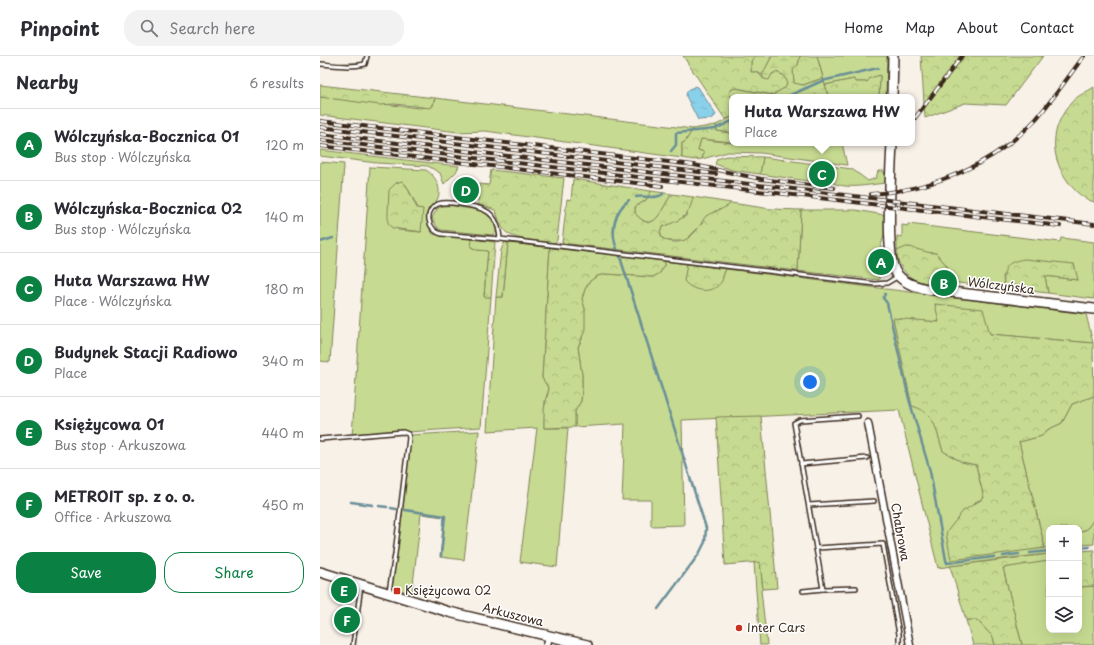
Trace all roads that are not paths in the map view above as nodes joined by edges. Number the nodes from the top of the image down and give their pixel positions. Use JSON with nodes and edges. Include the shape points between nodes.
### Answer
{"nodes":[{"id":1,"x":367,"y":56,"type":"edge"},
{"id":2,"x":893,"y":56,"type":"edge"},
{"id":3,"x":320,"y":64,"type":"edge"},
{"id":4,"x":892,"y":94,"type":"edge"},
{"id":5,"x":892,"y":146,"type":"edge"},
{"id":6,"x":500,"y":239,"type":"junction"},
{"id":7,"x":898,"y":275,"type":"junction"},
{"id":8,"x":1094,"y":309,"type":"edge"},
{"id":9,"x":858,"y":416,"type":"dead end"},
{"id":10,"x":868,"y":423,"type":"dead end"},
{"id":11,"x":320,"y":439,"type":"edge"},
{"id":12,"x":867,"y":458,"type":"dead end"},
{"id":13,"x":801,"y":464,"type":"junction"},
{"id":14,"x":874,"y":500,"type":"dead end"},
{"id":15,"x":809,"y":505,"type":"junction"},
{"id":16,"x":816,"y":548,"type":"junction"},
{"id":17,"x":320,"y":572,"type":"edge"},
{"id":18,"x":360,"y":586,"type":"junction"},
{"id":19,"x":856,"y":588,"type":"dead end"},
{"id":20,"x":823,"y":590,"type":"junction"},
{"id":21,"x":803,"y":591,"type":"dead end"},
{"id":22,"x":388,"y":594,"type":"junction"},
{"id":23,"x":548,"y":640,"type":"edge"},
{"id":24,"x":353,"y":645,"type":"edge"},
{"id":25,"x":587,"y":645,"type":"edge"},
{"id":26,"x":899,"y":645,"type":"edge"},
{"id":27,"x":910,"y":645,"type":"edge"}],
"edges":[{"from":1,"to":3,"type":"lane","via":[[365,64],[359,66]]},
{"from":2,"to":4,"type":"street"},
{"from":5,"to":7,"type":"street","via":[[890,253]]},
{"from":6,"to":6,"type":"lane","via":[[498,224],[489,211],[445,203],[436,205],[430,211],[431,228],[438,233]]},
{"from":6,"to":7,"type":"lane","via":[[875,284],[887,283]]},
{"from":7,"to":8,"type":"street","name":"Wólczyńska","via":[[926,290]]},
{"from":9,"to":13,"type":"lane","via":[[796,421],[794,427]]},
{"from":10,"to":27,"type":"street","name":"Chabrowa"},
{"from":11,"to":22,"type":"lane","via":[[403,432],[408,434]]},
{"from":12,"to":13,"type":"lane"},
{"from":13,"to":15,"type":"lane"},
{"from":14,"to":15,"type":"lane"},
{"from":15,"to":16,"type":"lane"},
{"from":16,"to":20,"type":"lane"},
{"from":16,"to":26,"type":"lane","via":[[883,544]]},
{"from":17,"to":18,"type":"street","name":"Arkuszowa"},
{"from":18,"to":22,"type":"street","name":"Arkuszowa"},
{"from":18,"to":24,"type":"lane"},
{"from":19,"to":20,"type":"lane"},
{"from":20,"to":21,"type":"lane"},
{"from":22,"to":23,"type":"street","name":"Arkuszowa"},
{"from":23,"to":25,"type":"street","name":"Arkuszowa"}]}
